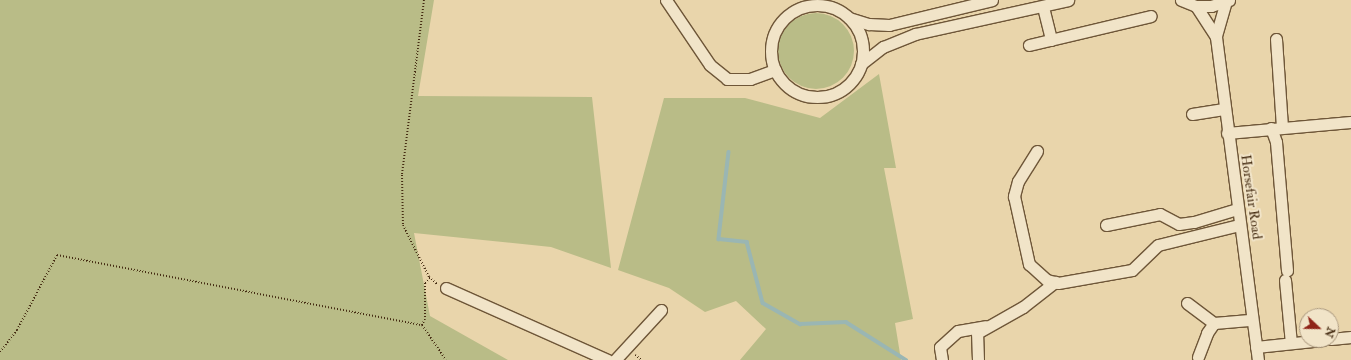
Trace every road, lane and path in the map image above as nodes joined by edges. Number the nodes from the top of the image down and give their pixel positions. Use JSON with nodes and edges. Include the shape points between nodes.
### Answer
{"nodes":[{"id":1,"x":424,"y":0,"type":"edge"},
{"id":2,"x":666,"y":0,"type":"edge"},
{"id":3,"x":991,"y":0,"type":"edge"},
{"id":4,"x":1068,"y":0,"type":"edge"},
{"id":5,"x":1181,"y":0,"type":"edge"},
{"id":6,"x":1228,"y":1,"type":"edge"},
{"id":7,"x":815,"y":3,"type":"edge"},
{"id":8,"x":1196,"y":6,"type":"junction"},
{"id":9,"x":1044,"y":7,"type":"junction"},
{"id":10,"x":1151,"y":16,"type":"dead end"},
{"id":11,"x":849,"y":18,"type":"junction"},
{"id":12,"x":1216,"y":37,"type":"junction"},
{"id":13,"x":1276,"y":39,"type":"dead end"},
{"id":14,"x":1051,"y":40,"type":"junction"},
{"id":15,"x":1029,"y":45,"type":"dead end"},
{"id":16,"x":860,"y":64,"type":"junction"},
{"id":17,"x":775,"y":70,"type":"junction"},
{"id":18,"x":1224,"y":109,"type":"junction"},
{"id":19,"x":1192,"y":114,"type":"dead end"},
{"id":20,"x":1351,"y":122,"type":"edge"},
{"id":21,"x":1276,"y":128,"type":"junction"},
{"id":22,"x":1227,"y":133,"type":"junction"},
{"id":23,"x":1037,"y":151,"type":"dead end"},
{"id":24,"x":1237,"y":209,"type":"junction"},
{"id":25,"x":1239,"y":224,"type":"junction"},
{"id":26,"x":1106,"y":225,"type":"dead end"},
{"id":27,"x":430,"y":278,"type":"junction"},
{"id":28,"x":1054,"y":282,"type":"junction"},
{"id":29,"x":446,"y":288,"type":"joint"},
{"id":30,"x":1187,"y":303,"type":"dead end"},
{"id":31,"x":661,"y":310,"type":"dead end"},
{"id":32,"x":1252,"y":320,"type":"junction"},
{"id":33,"x":1214,"y":323,"type":"junction"},
{"id":34,"x":422,"y":326,"type":"junction"},
{"id":35,"x":986,"y":326,"type":"junction"},
{"id":36,"x":1351,"y":337,"type":"edge"},
{"id":37,"x":1339,"y":338,"type":"edge"},
{"id":38,"x":1299,"y":342,"type":"edge"},
{"id":39,"x":1291,"y":343,"type":"junction"},
{"id":40,"x":1256,"y":347,"type":"junction"},
{"id":41,"x":0,"y":352,"type":"edge"},
{"id":42,"x":1198,"y":356,"type":"dead end"},
{"id":43,"x":446,"y":360,"type":"edge"},
{"id":44,"x":608,"y":360,"type":"edge"},
{"id":45,"x":615,"y":360,"type":"edge"},
{"id":46,"x":942,"y":360,"type":"edge"},
{"id":47,"x":978,"y":360,"type":"edge"},
{"id":48,"x":1258,"y":360,"type":"edge"}],
"edges":[{"from":1,"to":27,"type":"path","via":[[402,175],[404,225]]},
{"from":2,"to":17,"type":"street","via":[[710,65],[727,79],[750,79]]},
{"from":3,"to":11,"type":"street","via":[[889,24],[869,24]]},
{"from":4,"to":9,"type":"street"},
{"from":5,"to":8,"type":"street"},
{"from":6,"to":8,"type":"street","via":[[1211,6]]},
{"from":6,"to":12,"type":"street","name":"Horsefair Road"},
{"from":7,"to":11,"type":"street"},
{"from":7,"to":17,"type":"street","via":[[791,13],[782,21],[771,44]]},
{"from":8,"to":12,"type":"street","name":"Horsefair Road"},
{"from":9,"to":14,"type":"street"},
{"from":9,"to":16,"type":"street","via":[[915,34],[883,47]]},
{"from":10,"to":14,"type":"street"},
{"from":11,"to":16,"type":"street","via":[[861,40]]},
{"from":12,"to":18,"type":"street","name":"Horsefair Road"},
{"from":13,"to":21,"type":"street"},
{"from":14,"to":15,"type":"street"},
{"from":16,"to":17,"type":"street","via":[[848,85],[826,96],[813,97],[790,88]]},
{"from":18,"to":19,"type":"street"},
{"from":18,"to":22,"type":"street","name":"Horsefair Road"},
{"from":20,"to":21,"type":"street"},
{"from":21,"to":22,"type":"street"},
{"from":21,"to":39,"type":"street"},
{"from":22,"to":24,"type":"street","name":"Horsefair Road"},
{"from":23,"to":28,"type":"street","via":[[1018,181],[1014,196],[1029,264],[1038,274]]},
{"from":24,"to":25,"type":"street","name":"Horsefair Road"},
{"from":24,"to":26,"type":"street","via":[[1179,224],[1160,214]]},
{"from":25,"to":28,"type":"street","via":[[1158,245],[1132,270]]},
{"from":25,"to":32,"type":"street","name":"Horsefair Road"},
{"from":27,"to":29,"type":"path"},
{"from":27,"to":34,"type":"path","via":[[425,283],[425,319]]},
{"from":28,"to":35,"type":"street","via":[[1023,307]]},
{"from":29,"to":44,"type":"street"},
{"from":30,"to":33,"type":"street"},
{"from":31,"to":45,"type":"street"},
{"from":32,"to":33,"type":"street"},
{"from":32,"to":40,"type":"street","name":"Horsefair Road"},
{"from":33,"to":42,"type":"street"},
{"from":34,"to":41,"type":"path","via":[[57,255],[17,330]]},
{"from":34,"to":43,"type":"path"},
{"from":35,"to":46,"type":"street","via":[[958,330],[940,347]]},
{"from":35,"to":47,"type":"street","via":[[977,333]]},
{"from":36,"to":37,"type":"street"},
{"from":38,"to":39,"type":"street"},
{"from":39,"to":40,"type":"street"},
{"from":40,"to":48,"type":"street","name":"Horsefair Road"}]}
